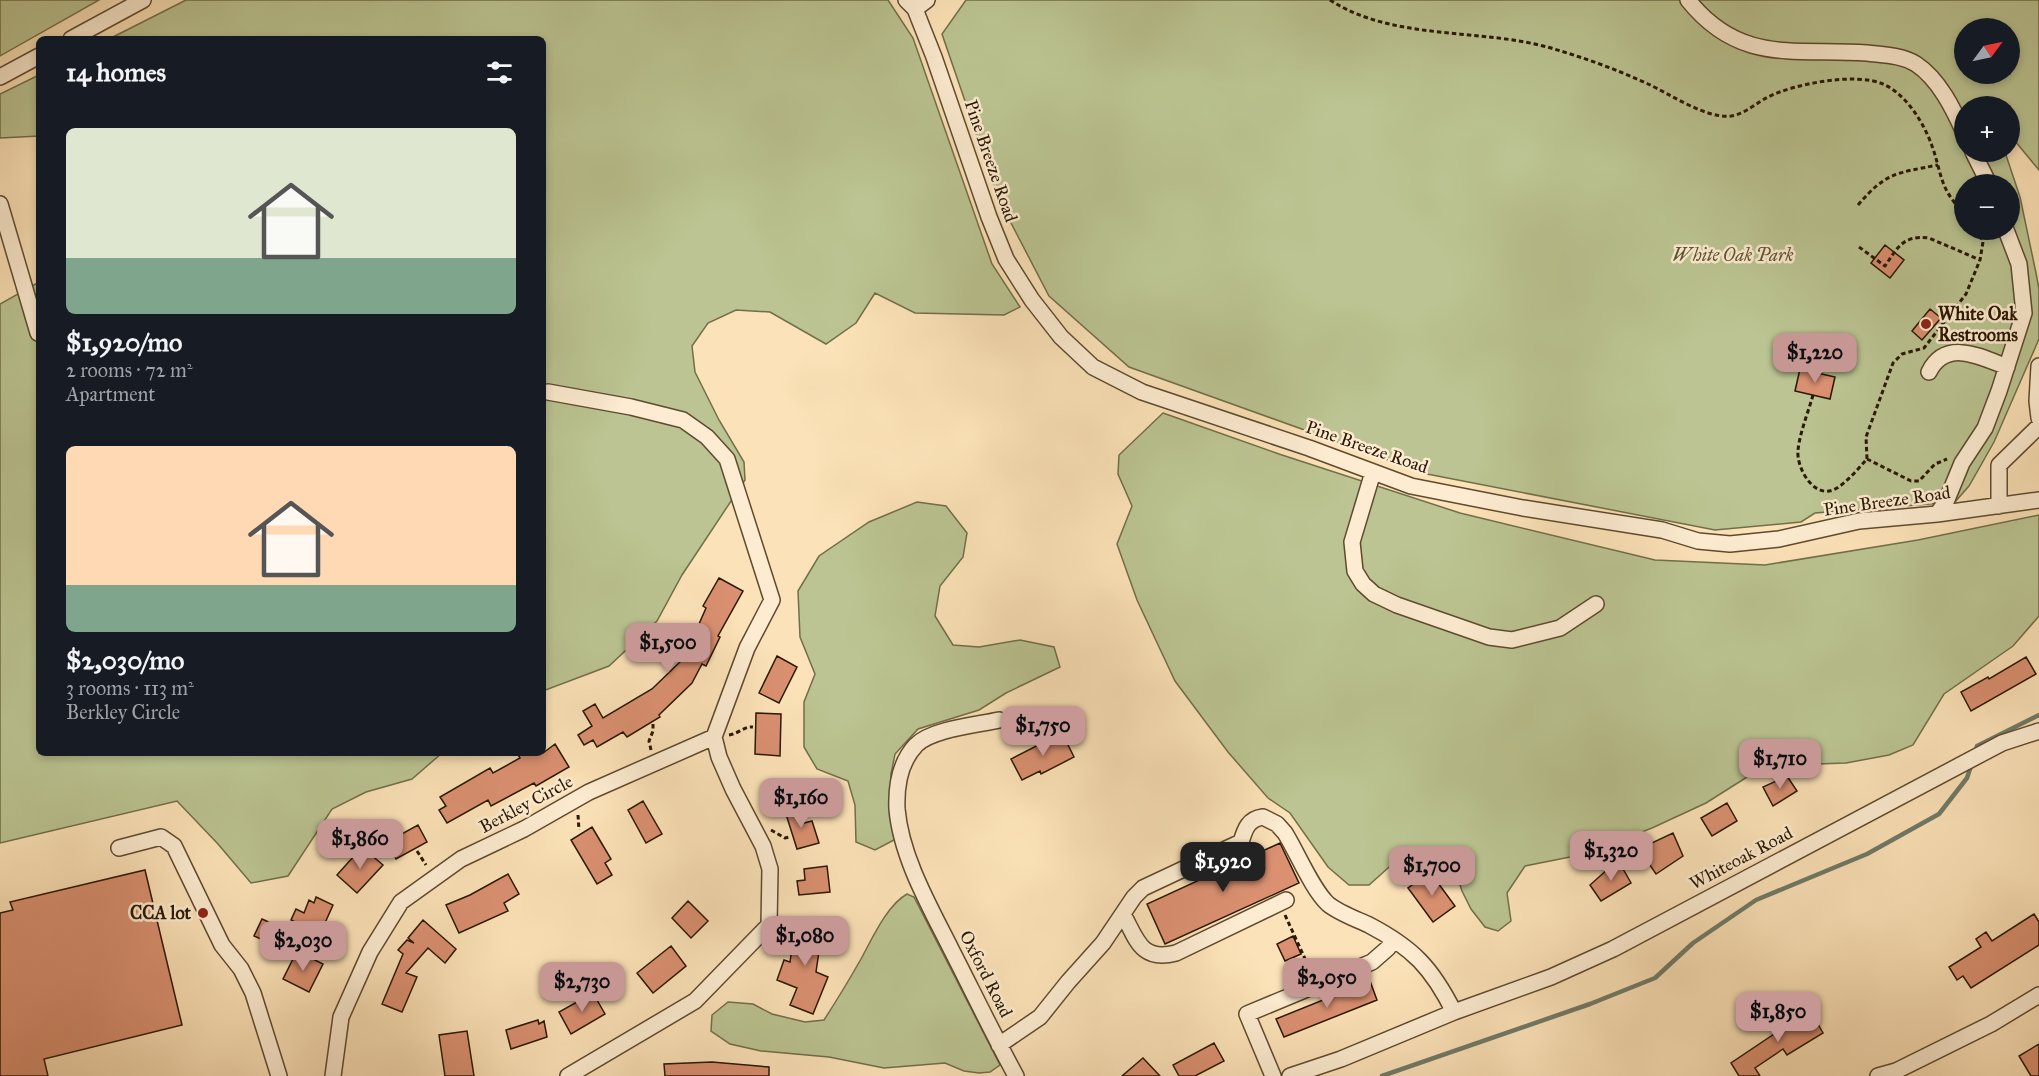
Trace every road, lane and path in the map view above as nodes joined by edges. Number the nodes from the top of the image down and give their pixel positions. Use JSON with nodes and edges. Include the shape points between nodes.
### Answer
{"nodes":[{"id":1,"x":143,"y":0,"type":"edge"},
{"id":2,"x":1330,"y":0,"type":"edge"},
{"id":3,"x":1688,"y":0,"type":"edge"},
{"id":4,"x":916,"y":3,"type":"edge"},
{"id":5,"x":77,"y":36,"type":"edge"},
{"id":6,"x":36,"y":58,"type":"edge"},
{"id":7,"x":0,"y":77,"type":"edge"},
{"id":8,"x":1954,"y":115,"type":"edge"},
{"id":9,"x":1938,"y":165,"type":"junction"},
{"id":10,"x":1954,"y":203,"type":"edge"},
{"id":11,"x":0,"y":204,"type":"edge"},
{"id":12,"x":1858,"y":205,"type":"dead end"},
{"id":13,"x":1982,"y":240,"type":"edge"},
{"id":14,"x":2010,"y":240,"type":"edge"},
{"id":15,"x":1859,"y":247,"type":"dead end"},
{"id":16,"x":1980,"y":261,"type":"junction"},
{"id":17,"x":36,"y":326,"type":"edge"},
{"id":18,"x":2039,"y":366,"type":"edge"},
{"id":19,"x":2007,"y":367,"type":"junction"},
{"id":20,"x":1929,"y":372,"type":"dead end"},
{"id":21,"x":548,"y":392,"type":"dead end"},
{"id":22,"x":1813,"y":395,"type":"dead end"},
{"id":23,"x":2039,"y":418,"type":"edge"},
{"id":24,"x":2039,"y":426,"type":"edge"},
{"id":25,"x":1867,"y":459,"type":"junction"},
{"id":26,"x":1962,"y":463,"type":"junction"},
{"id":27,"x":1372,"y":472,"type":"junction"},
{"id":28,"x":2039,"y":500,"type":"edge"},
{"id":29,"x":2000,"y":506,"type":"junction"},
{"id":30,"x":1937,"y":514,"type":"junction"},
{"id":31,"x":1596,"y":604,"type":"dead end"},
{"id":32,"x":999,"y":720,"type":"dead end"},
{"id":33,"x":653,"y":723,"type":"dead end"},
{"id":34,"x":753,"y":727,"type":"dead end"},
{"id":35,"x":2039,"y":731,"type":"edge"},
{"id":36,"x":719,"y":736,"type":"junction"},
{"id":37,"x":652,"y":752,"type":"dead end"},
{"id":38,"x":540,"y":787,"type":"dead end"},
{"id":39,"x":548,"y":802,"type":"dead end"},
{"id":40,"x":576,"y":812,"type":"dead end"},
{"id":41,"x":579,"y":830,"type":"dead end"},
{"id":42,"x":767,"y":832,"type":"dead end"},
{"id":43,"x":790,"y":837,"type":"dead end"},
{"id":44,"x":119,"y":848,"type":"dead end"},
{"id":45,"x":417,"y":851,"type":"dead end"},
{"id":46,"x":426,"y":865,"type":"dead end"},
{"id":47,"x":1283,"y":901,"type":"joint"},
{"id":48,"x":1123,"y":914,"type":"junction"},
{"id":49,"x":1393,"y":940,"type":"junction"},
{"id":50,"x":1318,"y":985,"type":"junction"},
{"id":51,"x":2039,"y":995,"type":"edge"},
{"id":52,"x":1454,"y":1012,"type":"junction"},
{"id":53,"x":999,"y":1045,"type":"junction"},
{"id":54,"x":279,"y":1076,"type":"edge"},
{"id":55,"x":333,"y":1076,"type":"edge"},
{"id":56,"x":568,"y":1076,"type":"edge"},
{"id":57,"x":1016,"y":1076,"type":"edge"},
{"id":58,"x":1273,"y":1076,"type":"edge"},
{"id":59,"x":1290,"y":1076,"type":"edge"},
{"id":60,"x":1878,"y":1076,"type":"edge"}],
"edges":[{"from":1,"to":5,"type":"street"},
{"from":2,"to":9,"type":"path","via":[[1379,21],[1524,41],[1555,49],[1647,83],[1712,114],[1731,116],[1769,97],[1821,81],[1882,84],[1904,98],[1932,145]]},
{"from":3,"to":8,"type":"street","via":[[1717,28],[1759,48],[1904,58],[1916,64],[1941,91]]},
{"from":4,"to":27,"type":"street","name":"Pine Breeze Road","via":[[1006,259],[1061,337],[1093,367],[1142,392]]},
{"from":6,"to":7,"type":"street"},
{"from":9,"to":10,"type":"path"},
{"from":9,"to":12,"type":"path","via":[[1888,176]]},
{"from":11,"to":17,"type":"street"},
{"from":13,"to":16,"type":"path"},
{"from":14,"to":19,"type":"street","via":[[2019,264],[2024,313]]},
{"from":15,"to":16,"type":"path","via":[[1885,266],[1907,239],[1929,238]]},
{"from":16,"to":25,"type":"path","via":[[1966,294],[1924,348],[1902,354],[1893,363],[1866,437]]},
{"from":18,"to":23,"type":"street"},
{"from":19,"to":20,"type":"street","via":[[1960,351],[1939,360]]},
{"from":19,"to":26,"type":"street","via":[[1985,428]]},
{"from":21,"to":36,"type":"street","via":[[683,420],[707,437],[727,459],[772,600],[747,648]]},
{"from":22,"to":25,"type":"path","via":[[1798,450],[1804,476],[1822,491],[1830,491],[1844,483]]},
{"from":24,"to":29,"type":"street","via":[[1999,465]]},
{"from":25,"to":26,"type":"path","via":[[1911,481],[1919,481],[1944,459]]},
{"from":26,"to":30,"type":"street"},
{"from":27,"to":30,"type":"street","name":"Pine Breeze Road","via":[[1411,486],[1730,544],[1779,539],[1859,522]]},
{"from":27,"to":31,"type":"street","via":[[1352,542],[1355,571],[1374,594],[1489,637],[1512,640],[1560,628]]},
{"from":28,"to":29,"type":"street","name":"Pine Breeze Road"},
{"from":29,"to":30,"type":"street","name":"Pine Breeze Road"},
{"from":32,"to":53,"type":"street","name":"Oxford Road","via":[[927,737],[917,744],[902,768],[897,787],[897,811],[921,889]]},
{"from":33,"to":37,"type":"path","via":[[649,741]]},
{"from":34,"to":36,"type":"path"},
{"from":35,"to":52,"type":"street","name":"Whiteoak Road","via":[[2002,743],[1613,949],[1551,977]]},
{"from":36,"to":55,"type":"street","name":"Berkley Circle","via":[[588,792],[461,859],[401,902],[370,952],[341,1017]]},
{"from":36,"to":56,"type":"street","via":[[724,768],[763,846],[770,869],[769,925],[695,1001]]},
{"from":38,"to":39,"type":"path"},
{"from":40,"to":41,"type":"path"},
{"from":42,"to":43,"type":"path","via":[[774,830],[782,837]]},
{"from":44,"to":54,"type":"street","via":[[161,837],[174,846],[222,945],[253,993]]},
{"from":45,"to":46,"type":"path"},
{"from":47,"to":48,"type":"street","via":[[1163,956],[1141,948]]},
{"from":47,"to":50,"type":"path"},
{"from":48,"to":49,"type":"street","via":[[1143,888],[1241,842],[1249,822],[1263,817],[1285,833],[1328,904]]},
{"from":48,"to":53,"type":"street","via":[[1040,1017]]},
{"from":49,"to":50,"type":"street","via":[[1372,962]]},
{"from":49,"to":52,"type":"street","via":[[1426,966]]},
{"from":50,"to":58,"type":"street","via":[[1247,1014]]},
{"from":51,"to":60,"type":"street","via":[[1990,1024],[1896,1071]]},
{"from":52,"to":59,"type":"street","name":"Whiteoak Road"},
{"from":53,"to":57,"type":"street","name":"Oxford Road"}]}
